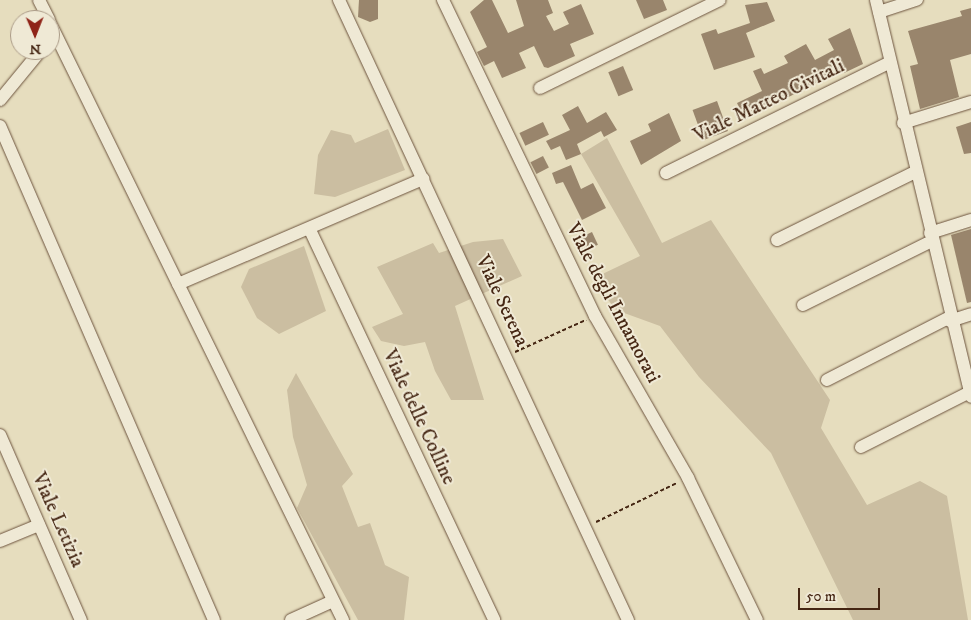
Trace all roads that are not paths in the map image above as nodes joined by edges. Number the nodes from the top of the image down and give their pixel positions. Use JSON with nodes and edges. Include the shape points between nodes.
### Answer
{"nodes":[{"id":1,"x":339,"y":0,"type":"edge"},
{"id":2,"x":443,"y":0,"type":"edge"},
{"id":3,"x":720,"y":0,"type":"edge"},
{"id":4,"x":917,"y":0,"type":"edge"},
{"id":5,"x":878,"y":6,"type":"edge"},
{"id":6,"x":60,"y":47,"type":"edge"},
{"id":7,"x":33,"y":60,"type":"edge"},
{"id":8,"x":889,"y":63,"type":"junction"},
{"id":9,"x":540,"y":88,"type":"dead end"},
{"id":10,"x":0,"y":100,"type":"edge"},
{"id":11,"x":971,"y":102,"type":"edge"},
{"id":12,"x":903,"y":123,"type":"junction"},
{"id":13,"x":0,"y":126,"type":"edge"},
{"id":14,"x":916,"y":172,"type":"junction"},
{"id":15,"x":666,"y":173,"type":"dead end"},
{"id":16,"x":423,"y":179,"type":"junction"},
{"id":17,"x":971,"y":220,"type":"edge"},
{"id":18,"x":310,"y":230,"type":"junction"},
{"id":19,"x":931,"y":237,"type":"junction"},
{"id":20,"x":777,"y":240,"type":"dead end"},
{"id":21,"x":178,"y":284,"type":"junction"},
{"id":22,"x":803,"y":305,"type":"dead end"},
{"id":23,"x":971,"y":314,"type":"edge"},
{"id":24,"x":950,"y":319,"type":"junction"},
{"id":25,"x":826,"y":380,"type":"dead end"},
{"id":26,"x":970,"y":395,"type":"edge"},
{"id":27,"x":0,"y":435,"type":"edge"},
{"id":28,"x":861,"y":447,"type":"dead end"},
{"id":29,"x":39,"y":525,"type":"junction"},
{"id":30,"x":0,"y":541,"type":"edge"},
{"id":31,"x":333,"y":601,"type":"junction"},
{"id":32,"x":81,"y":620,"type":"edge"},
{"id":33,"x":214,"y":620,"type":"edge"},
{"id":34,"x":291,"y":620,"type":"edge"},
{"id":35,"x":343,"y":620,"type":"edge"},
{"id":36,"x":494,"y":620,"type":"edge"},
{"id":37,"x":628,"y":620,"type":"edge"},
{"id":38,"x":757,"y":620,"type":"edge"}],
"edges":[{"from":1,"to":16,"type":"street","name":"Viale Serena"},
{"from":2,"to":38,"type":"street","name":"Viale degli Innamorati","via":[[595,316],[688,478]]},
{"from":3,"to":9,"type":"street"},
{"from":4,"to":5,"type":"street"},
{"from":5,"to":8,"type":"street"},
{"from":6,"to":21,"type":"street"},
{"from":7,"to":10,"type":"street"},
{"from":8,"to":12,"type":"street"},
{"from":8,"to":15,"type":"street","name":"Viale Matteo Civitali"},
{"from":11,"to":12,"type":"street"},
{"from":12,"to":14,"type":"street"},
{"from":13,"to":33,"type":"street"},
{"from":14,"to":19,"type":"street"},
{"from":14,"to":20,"type":"street"},
{"from":16,"to":18,"type":"street"},
{"from":16,"to":37,"type":"street","name":"Viale Serena"},
{"from":17,"to":19,"type":"street"},
{"from":18,"to":21,"type":"street"},
{"from":18,"to":36,"type":"street","name":"Viale delle Colline"},
{"from":19,"to":22,"type":"street"},
{"from":19,"to":24,"type":"street"},
{"from":21,"to":31,"type":"street"},
{"from":23,"to":24,"type":"street"},
{"from":24,"to":25,"type":"street"},
{"from":24,"to":26,"type":"street"},
{"from":26,"to":28,"type":"street"},
{"from":27,"to":29,"type":"street","name":"Viale Letizia"},
{"from":29,"to":30,"type":"street"},
{"from":29,"to":32,"type":"street","name":"Viale Letizia"},
{"from":31,"to":34,"type":"street"},
{"from":31,"to":35,"type":"street"}]}
